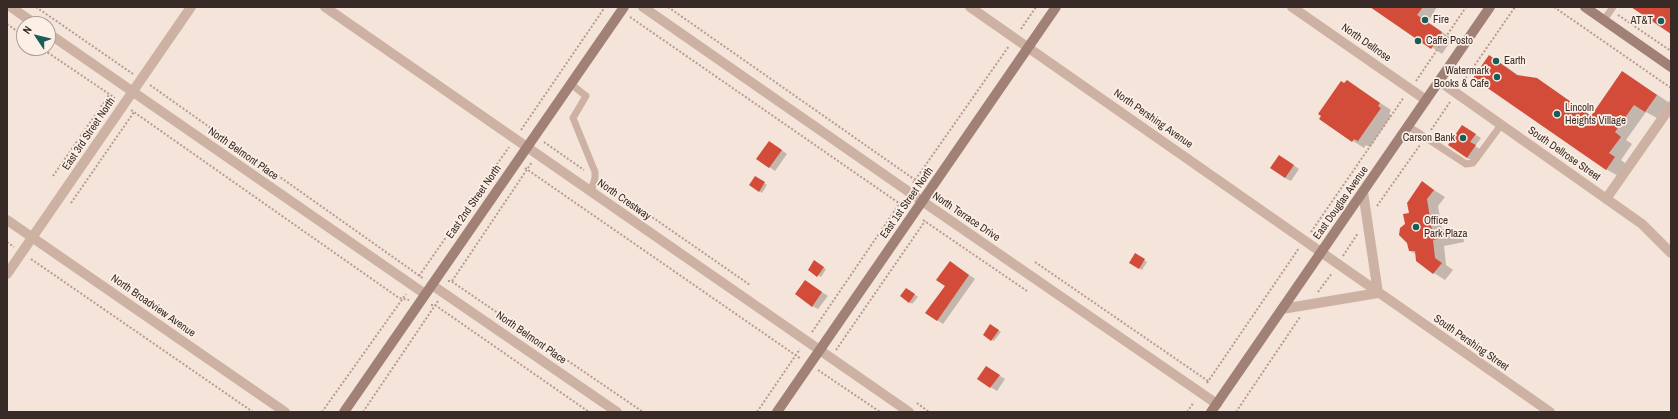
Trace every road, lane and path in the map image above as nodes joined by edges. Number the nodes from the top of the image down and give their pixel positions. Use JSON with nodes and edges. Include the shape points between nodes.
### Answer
{"nodes":[{"id":1,"x":11,"y":7,"type":"edge"},
{"id":2,"x":36,"y":7,"type":"edge"},
{"id":3,"x":191,"y":7,"type":"edge"},
{"id":4,"x":325,"y":7,"type":"edge"},
{"id":5,"x":605,"y":7,"type":"edge"},
{"id":6,"x":644,"y":7,"type":"edge"},
{"id":7,"x":668,"y":7,"type":"edge"},
{"id":8,"x":970,"y":7,"type":"edge"},
{"id":9,"x":1036,"y":7,"type":"edge"},
{"id":10,"x":1056,"y":7,"type":"edge"},
{"id":11,"x":1292,"y":7,"type":"edge"},
{"id":12,"x":1466,"y":7,"type":"edge"},
{"id":13,"x":1490,"y":7,"type":"edge"},
{"id":14,"x":1554,"y":7,"type":"edge"},
{"id":15,"x":1585,"y":7,"type":"edge"},
{"id":16,"x":1612,"y":8,"type":"edge"},
{"id":17,"x":622,"y":9,"type":"edge"},
{"id":18,"x":24,"y":16,"type":"edge"},
{"id":19,"x":1604,"y":20,"type":"junction"},
{"id":20,"x":7,"y":24,"type":"edge"},
{"id":21,"x":16,"y":30,"type":"edge"},
{"id":22,"x":1015,"y":38,"type":"junction"},
{"id":23,"x":56,"y":39,"type":"edge"},
{"id":24,"x":1028,"y":47,"type":"junction"},
{"id":25,"x":1671,"y":52,"type":"edge"},
{"id":26,"x":53,"y":56,"type":"edge"},
{"id":27,"x":1671,"y":66,"type":"edge"},
{"id":28,"x":141,"y":79,"type":"junction"},
{"id":29,"x":1439,"y":81,"type":"junction"},
{"id":30,"x":570,"y":84,"type":"junction"},
{"id":31,"x":1671,"y":88,"type":"edge"},
{"id":32,"x":1410,"y":89,"type":"junction"},
{"id":33,"x":133,"y":92,"type":"junction"},
{"id":34,"x":109,"y":95,"type":"junction"},
{"id":35,"x":1426,"y":100,"type":"junction"},
{"id":36,"x":124,"y":105,"type":"junction"},
{"id":37,"x":1671,"y":106,"type":"edge"},
{"id":38,"x":134,"y":112,"type":"junction"},
{"id":39,"x":1501,"y":125,"type":"junction"},
{"id":40,"x":1408,"y":126,"type":"junction"},
{"id":41,"x":523,"y":127,"type":"junction"},
{"id":42,"x":535,"y":136,"type":"junction"},
{"id":43,"x":515,"y":140,"type":"junction"},
{"id":44,"x":545,"y":143,"type":"junction"},
{"id":45,"x":526,"y":148,"type":"junction"},
{"id":46,"x":537,"y":155,"type":"junction"},
{"id":47,"x":516,"y":162,"type":"junction"},
{"id":48,"x":527,"y":169,"type":"junction"},
{"id":49,"x":54,"y":176,"type":"dead end"},
{"id":50,"x":595,"y":178,"type":"junction"},
{"id":51,"x":916,"y":180,"type":"junction"},
{"id":52,"x":922,"y":185,"type":"dead end"},
{"id":53,"x":908,"y":191,"type":"junction"},
{"id":54,"x":591,"y":192,"type":"junction"},
{"id":55,"x":1362,"y":192,"type":"junction"},
{"id":56,"x":1606,"y":199,"type":"junction"},
{"id":57,"x":922,"y":201,"type":"junction"},
{"id":58,"x":899,"y":204,"type":"junction"},
{"id":59,"x":69,"y":205,"type":"dead end"},
{"id":60,"x":914,"y":214,"type":"junction"},
{"id":61,"x":7,"y":220,"type":"edge"},
{"id":62,"x":925,"y":221,"type":"junction"},
{"id":63,"x":32,"y":237,"type":"junction"},
{"id":64,"x":1305,"y":240,"type":"junction"},
{"id":65,"x":7,"y":242,"type":"edge"},
{"id":66,"x":22,"y":252,"type":"junction"},
{"id":67,"x":1322,"y":252,"type":"junction"},
{"id":68,"x":1671,"y":253,"type":"edge"},
{"id":69,"x":1035,"y":262,"type":"dead end"},
{"id":70,"x":7,"y":274,"type":"edge"},
{"id":71,"x":419,"y":275,"type":"junction"},
{"id":72,"x":451,"y":281,"type":"junction"},
{"id":73,"x":433,"y":282,"type":"junction"},
{"id":74,"x":412,"y":285,"type":"junction"},
{"id":75,"x":750,"y":285,"type":"dead end"},
{"id":76,"x":1028,"y":292,"type":"dead end"},
{"id":77,"x":444,"y":293,"type":"junction"},
{"id":78,"x":1378,"y":293,"type":"junction"},
{"id":79,"x":402,"y":298,"type":"junction"},
{"id":80,"x":422,"y":298,"type":"junction"},
{"id":81,"x":435,"y":306,"type":"junction"},
{"id":82,"x":1282,"y":309,"type":"junction"},
{"id":83,"x":806,"y":340,"type":"junction"},
{"id":84,"x":820,"y":350,"type":"junction"},
{"id":85,"x":796,"y":355,"type":"junction"},
{"id":86,"x":831,"y":357,"type":"junction"},
{"id":87,"x":810,"y":364,"type":"junction"},
{"id":88,"x":820,"y":372,"type":"junction"},
{"id":89,"x":1208,"y":381,"type":"junction"},
{"id":90,"x":1200,"y":392,"type":"junction"},
{"id":91,"x":1214,"y":408,"type":"edge"},
{"id":92,"x":253,"y":412,"type":"edge"},
{"id":93,"x":285,"y":412,"type":"edge"},
{"id":94,"x":322,"y":412,"type":"edge"},
{"id":95,"x":344,"y":412,"type":"edge"},
{"id":96,"x":363,"y":412,"type":"edge"},
{"id":97,"x":589,"y":412,"type":"edge"},
{"id":98,"x":617,"y":412,"type":"edge"},
{"id":99,"x":643,"y":412,"type":"edge"},
{"id":100,"x":757,"y":412,"type":"edge"},
{"id":101,"x":777,"y":412,"type":"edge"},
{"id":102,"x":880,"y":412,"type":"edge"},
{"id":103,"x":909,"y":412,"type":"edge"},
{"id":104,"x":1187,"y":412,"type":"edge"},
{"id":105,"x":1550,"y":412,"type":"edge"}],
"edges":[{"from":1,"to":18,"type":"street"},
{"from":2,"to":28,"type":"path"},
{"from":3,"to":28,"type":"street","name":"East 3rd Street North"},
{"from":4,"to":43,"type":"street","name":"North Crestway"},
{"from":5,"to":41,"type":"path"},
{"from":6,"to":53,"type":"street","name":"North Terrace Drive"},
{"from":7,"to":51,"type":"path"},
{"from":8,"to":22,"type":"street","name":"North Pershing Avenue"},
{"from":9,"to":22,"type":"path"},
{"from":10,"to":24,"type":"street","name":"East 1st Street North"},
{"from":11,"to":32,"type":"street","name":"North Dellrose"},
{"from":12,"to":32,"type":"path"},
{"from":13,"to":29,"type":"street","name":"East Douglas Avenue"},
{"from":14,"to":31,"type":"path"},
{"from":15,"to":19,"type":"street"},
{"from":16,"to":19,"type":"lane"},
{"from":16,"to":25,"type":"path"},
{"from":17,"to":30,"type":"street","name":"East 2nd Street North"},
{"from":17,"to":58,"type":"path"},
{"from":19,"to":27,"type":"street"},
{"from":20,"to":21,"type":"path"},
{"from":22,"to":24,"type":"street","name":"North Pershing Avenue"},
{"from":22,"to":51,"type":"path"},
{"from":23,"to":33,"type":"street","name":"North Belmont Place"},
{"from":24,"to":57,"type":"street","name":"East 1st Street North"},
{"from":24,"to":64,"type":"street","name":"North Pershing Avenue"},
{"from":26,"to":34,"type":"path"},
{"from":28,"to":33,"type":"street","name":"East 3rd Street North"},
{"from":28,"to":71,"type":"path"},
{"from":29,"to":35,"type":"street","name":"East Douglas Avenue"},
{"from":29,"to":39,"type":"street","name":"South Dellrose Street"},
{"from":30,"to":42,"type":"street","name":"East 2nd Street North"},
{"from":30,"to":50,"type":"lane","via":[[586,96],[573,118],[595,172]]},
{"from":32,"to":35,"type":"street","name":"North Dellrose"},
{"from":32,"to":64,"type":"path"},
{"from":33,"to":36,"type":"street","name":"East 3rd Street North"},
{"from":33,"to":74,"type":"street","name":"North Belmont Place"},
{"from":34,"to":36,"type":"path"},
{"from":34,"to":49,"type":"path"},
{"from":35,"to":40,"type":"street","name":"East Douglas Avenue"},
{"from":36,"to":38,"type":"path"},
{"from":36,"to":63,"type":"street","name":"East 3rd Street North"},
{"from":37,"to":56,"type":"street"},
{"from":38,"to":59,"type":"path"},
{"from":38,"to":79,"type":"path"},
{"from":39,"to":40,"type":"lane","via":[[1470,165]]},
{"from":39,"to":56,"type":"street","name":"South Dellrose Street"},
{"from":40,"to":55,"type":"street","name":"East Douglas Avenue"},
{"from":41,"to":42,"type":"path"},
{"from":41,"to":43,"type":"path"},
{"from":42,"to":44,"type":"path"},
{"from":42,"to":45,"type":"street","name":"East 2nd Street North"},
{"from":43,"to":45,"type":"street","name":"North Crestway"},
{"from":43,"to":71,"type":"path"},
{"from":44,"to":46,"type":"path"},
{"from":44,"to":50,"type":"path"},
{"from":45,"to":46,"type":"street","name":"North Crestway"},
{"from":45,"to":47,"type":"street","name":"East 2nd Street North"},
{"from":46,"to":48,"type":"path"},
{"from":46,"to":54,"type":"street","name":"North Crestway"},
{"from":47,"to":48,"type":"path"},
{"from":47,"to":73,"type":"street","name":"East 2nd Street North"},
{"from":48,"to":72,"type":"path"},
{"from":48,"to":85,"type":"path"},
{"from":50,"to":54,"type":"lane"},
{"from":50,"to":75,"type":"path"},
{"from":51,"to":52,"type":"path"},
{"from":51,"to":53,"type":"path"},
{"from":53,"to":57,"type":"street","name":"North Terrace Drive"},
{"from":53,"to":58,"type":"path"},
{"from":54,"to":83,"type":"street","name":"North Crestway"},
{"from":55,"to":67,"type":"street","name":"East Douglas Avenue"},
{"from":55,"to":78,"type":"street"},
{"from":56,"to":68,"type":"street","name":"South Dellrose Street","via":[[1642,224]]},
{"from":57,"to":60,"type":"street","name":"East 1st Street North"},
{"from":57,"to":90,"type":"street","name":"North Terrace Drive"},
{"from":58,"to":60,"type":"path"},
{"from":58,"to":83,"type":"path"},
{"from":60,"to":62,"type":"path"},
{"from":60,"to":84,"type":"street","name":"East 1st Street North"},
{"from":61,"to":63,"type":"street","name":"North Broadview Avenue"},
{"from":62,"to":76,"type":"path"},
{"from":62,"to":86,"type":"path"},
{"from":63,"to":66,"type":"street","name":"East 3rd Street North"},
{"from":63,"to":93,"type":"street","name":"North Broadview Avenue"},
{"from":64,"to":67,"type":"street","name":"North Pershing Avenue"},
{"from":64,"to":89,"type":"path"},
{"from":65,"to":66,"type":"path"},
{"from":66,"to":70,"type":"street","name":"East 3rd Street North"},
{"from":66,"to":92,"type":"path"},
{"from":67,"to":78,"type":"street","name":"South Pershing Street"},
{"from":67,"to":82,"type":"street","name":"East Douglas Avenue"},
{"from":69,"to":89,"type":"path"},
{"from":71,"to":73,"type":"path"},
{"from":71,"to":74,"type":"path"},
{"from":72,"to":73,"type":"path"},
{"from":72,"to":77,"type":"path"},
{"from":72,"to":99,"type":"path"},
{"from":73,"to":77,"type":"street","name":"North Belmont Place"},
{"from":73,"to":80,"type":"street","name":"East 2nd Street North"},
{"from":74,"to":79,"type":"path"},
{"from":74,"to":80,"type":"street","name":"North Belmont Place"},
{"from":77,"to":81,"type":"path"},
{"from":77,"to":98,"type":"street","name":"North Belmont Place"},
{"from":78,"to":82,"type":"street"},
{"from":78,"to":105,"type":"street","name":"South Pershing Street"},
{"from":79,"to":80,"type":"path"},
{"from":79,"to":94,"type":"path"},
{"from":80,"to":81,"type":"path"},
{"from":80,"to":95,"type":"street","name":"East 2nd Street North"},
{"from":81,"to":96,"type":"path"},
{"from":81,"to":97,"type":"path"},
{"from":82,"to":91,"type":"street","name":"East Douglas Avenue"},
{"from":83,"to":84,"type":"street","name":"North Crestway"},
{"from":83,"to":85,"type":"path"},
{"from":84,"to":86,"type":"street","name":"North Crestway"},
{"from":84,"to":87,"type":"street","name":"East 1st Street North"},
{"from":85,"to":87,"type":"path"},
{"from":85,"to":100,"type":"path"},
{"from":86,"to":88,"type":"path"},
{"from":86,"to":103,"type":"street","name":"North Crestway"},
{"from":87,"to":88,"type":"path"},
{"from":87,"to":101,"type":"street","name":"East 1st Street North"},
{"from":88,"to":102,"type":"path"},
{"from":89,"to":90,"type":"path"},
{"from":90,"to":91,"type":"street","name":"North Terrace Drive"},
{"from":90,"to":104,"type":"path"}]}
